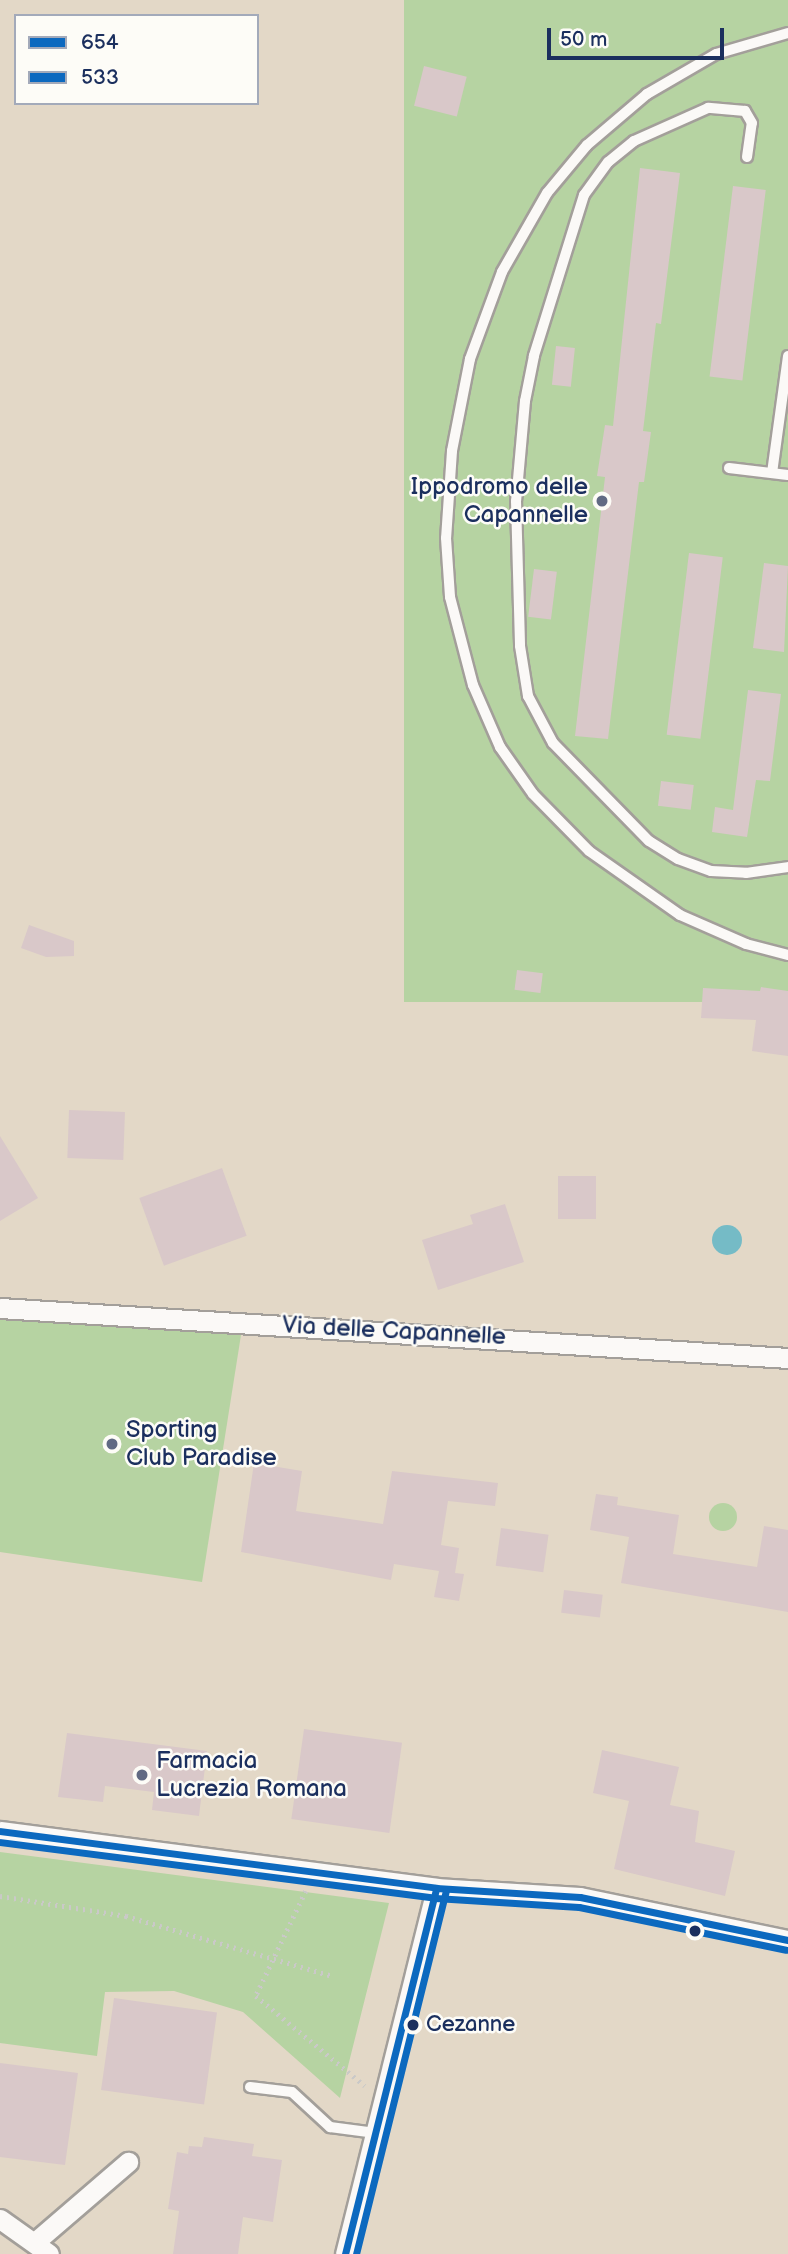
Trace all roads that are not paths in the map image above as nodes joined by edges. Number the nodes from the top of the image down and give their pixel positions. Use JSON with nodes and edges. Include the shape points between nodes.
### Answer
{"nodes":[{"id":1,"x":788,"y":33,"type":"edge"},
{"id":2,"x":747,"y":157,"type":"dead end"},
{"id":3,"x":788,"y":356,"type":"edge"},
{"id":4,"x":729,"y":468,"type":"dead end"},
{"id":5,"x":772,"y":473,"type":"junction"},
{"id":6,"x":788,"y":475,"type":"edge"},
{"id":7,"x":788,"y":867,"type":"edge"},
{"id":8,"x":788,"y":955,"type":"edge"},
{"id":9,"x":0,"y":1308,"type":"edge"},
{"id":10,"x":788,"y":1358,"type":"edge"},
{"id":11,"x":0,"y":1831,"type":"edge"},
{"id":12,"x":436,"y":1888,"type":"junction"},
{"id":13,"x":788,"y":1940,"type":"edge"},
{"id":14,"x":250,"y":2087,"type":"dead end"},
{"id":15,"x":376,"y":2133,"type":"junction"},
{"id":16,"x":128,"y":2162,"type":"dead end"},
{"id":17,"x":0,"y":2218,"type":"edge"},
{"id":18,"x":42,"y":2248,"type":"edge"},
{"id":19,"x":345,"y":2254,"type":"edge"}],
"edges":[{"from":1,"to":8,"type":"lane","via":[[716,54],[648,94],[587,145],[547,193],[502,271],[470,359],[450,460],[446,538],[450,597],[463,657],[485,717],[526,785],[589,851],[662,903],[723,935]]},
{"from":2,"to":7,"type":"lane","via":[[752,123],[745,111],[708,108],[634,141],[608,162],[584,195],[534,356],[525,401],[516,501],[520,646],[528,696],[553,743],[649,841],[678,859],[711,871],[746,873]]},
{"from":3,"to":5,"type":"lane"},
{"from":4,"to":5,"type":"lane"},
{"from":5,"to":6,"type":"lane"},
{"from":9,"to":10,"type":"street","name":"Via delle Capannelle"},
{"from":11,"to":12,"type":"street"},
{"from":12,"to":13,"type":"street","via":[[580,1898]]},
{"from":12,"to":15,"type":"street"},
{"from":14,"to":15,"type":"lane","via":[[292,2092],[330,2127]]},
{"from":15,"to":19,"type":"street"},
{"from":16,"to":18,"type":"street"},
{"from":17,"to":18,"type":"street"}]}
